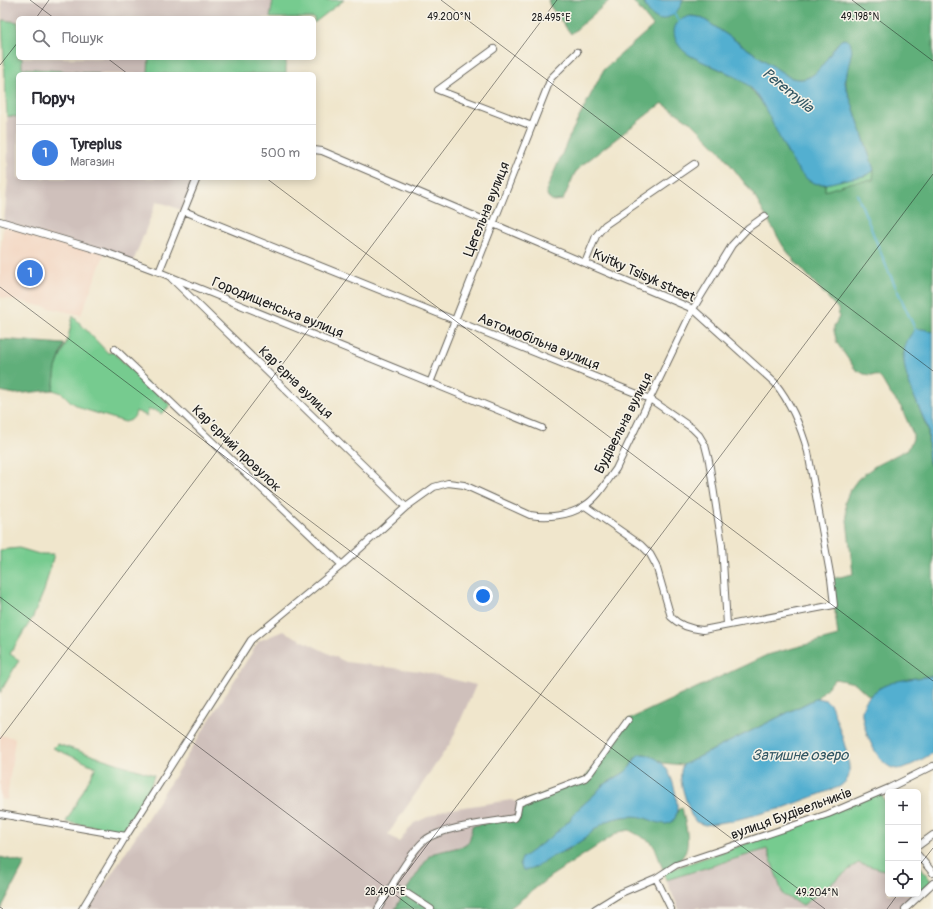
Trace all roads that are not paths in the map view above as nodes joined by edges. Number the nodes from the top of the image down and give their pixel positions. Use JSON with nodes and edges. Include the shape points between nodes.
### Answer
{"nodes":[{"id":1,"x":494,"y":49,"type":"dead end"},
{"id":2,"x":577,"y":52,"type":"dead end"},
{"id":3,"x":532,"y":126,"type":"junction"},
{"id":4,"x":316,"y":150,"type":"edge"},
{"id":5,"x":694,"y":164,"type":"dead end"},
{"id":6,"x":196,"y":180,"type":"edge"},
{"id":7,"x":184,"y":211,"type":"junction"},
{"id":8,"x":765,"y":216,"type":"dead end"},
{"id":9,"x":0,"y":222,"type":"edge"},
{"id":10,"x":493,"y":223,"type":"junction"},
{"id":11,"x":585,"y":263,"type":"junction"},
{"id":12,"x":158,"y":272,"type":"junction"},
{"id":13,"x":168,"y":275,"type":"junction"},
{"id":14,"x":694,"y":309,"type":"junction"},
{"id":15,"x":455,"y":320,"type":"junction"},
{"id":16,"x":115,"y":349,"type":"dead end"},
{"id":17,"x":430,"y":383,"type":"junction"},
{"id":18,"x":650,"y":399,"type":"junction"},
{"id":19,"x":542,"y":428,"type":"dead end"},
{"id":20,"x":585,"y":506,"type":"junction"},
{"id":21,"x":406,"y":507,"type":"junction"},
{"id":22,"x":342,"y":564,"type":"junction"},
{"id":23,"x":727,"y":625,"type":"junction"},
{"id":24,"x":628,"y":720,"type":"dead end"},
{"id":25,"x":933,"y":766,"type":"edge"},
{"id":26,"x":0,"y":814,"type":"edge"},
{"id":27,"x":933,"y":835,"type":"edge"},
{"id":28,"x":126,"y":836,"type":"junction"},
{"id":29,"x":921,"y":844,"type":"edge"},
{"id":30,"x":921,"y":859,"type":"edge"},
{"id":31,"x":933,"y":873,"type":"edge"},
{"id":32,"x":656,"y":878,"type":"junction"},
{"id":33,"x":933,"y":883,"type":"edge"},
{"id":34,"x":392,"y":886,"type":"junction"},
{"id":35,"x":82,"y":909,"type":"edge"},
{"id":36,"x":378,"y":909,"type":"edge"},
{"id":37,"x":431,"y":909,"type":"edge"},
{"id":38,"x":595,"y":909,"type":"edge"},
{"id":39,"x":671,"y":909,"type":"edge"},
{"id":40,"x":905,"y":909,"type":"edge"}],
"edges":[{"from":1,"to":3,"type":"street","via":[[438,90]]},
{"from":2,"to":3,"type":"street","name":"Цегельна вулиця","via":[[551,78]]},
{"from":3,"to":10,"type":"street","name":"Цегельна вулиця"},
{"from":4,"to":10,"type":"street","name":"Kvitky Tsisyk street"},
{"from":5,"to":11,"type":"street","via":[[605,225],[596,236]]},
{"from":6,"to":7,"type":"street"},
{"from":7,"to":12,"type":"street"},
{"from":7,"to":15,"type":"street","name":"Автомобільна вулиця"},
{"from":8,"to":14,"type":"street","name":"Будівельна вулиця","via":[[748,228],[732,245]]},
{"from":9,"to":12,"type":"street","name":"Городищенська вулиця","via":[[105,252]]},
{"from":10,"to":11,"type":"street","name":"Kvitky Tsisyk street"},
{"from":10,"to":15,"type":"street","name":"Цегельна вулиця"},
{"from":11,"to":14,"type":"street","name":"Kvitky Tsisyk street"},
{"from":12,"to":13,"type":"street","name":"Городищенська вулиця"},
{"from":13,"to":17,"type":"street","name":"Городищенська вулиця"},
{"from":13,"to":21,"type":"street","name":"Карʼєрна вулиця"},
{"from":14,"to":18,"type":"street","name":"Будівельна вулиця"},
{"from":14,"to":23,"type":"street","name":"Kvitky Tsisyk street","via":[[775,383],[792,410],[808,452],[834,605]]},
{"from":15,"to":17,"type":"street","name":"Цегельна вулиця"},
{"from":15,"to":18,"type":"street","name":"Автомобільна вулиця"},
{"from":16,"to":22,"type":"street","name":"Карʼєрний провулок"},
{"from":17,"to":19,"type":"street","name":"Городищенська вулиця"},
{"from":18,"to":20,"type":"street","name":"Будівельна вулиця","via":[[616,469]]},
{"from":18,"to":23,"type":"street","name":"Автомобільна вулиця","via":[[692,428],[705,445],[722,545]]},
{"from":20,"to":21,"type":"street","name":"Будівельна вулиця","via":[[559,515],[530,515],[456,483],[434,487]]},
{"from":20,"to":23,"type":"street","via":[[650,554],[656,565],[671,617],[676,622],[684,627],[703,630]]},
{"from":21,"to":22,"type":"street","name":"Будівельна вулиця"},
{"from":22,"to":28,"type":"street","name":"Будівельна вулиця","via":[[251,640]]},
{"from":24,"to":34,"type":"street","via":[[585,778],[519,803],[515,818],[443,831],[425,840],[412,854]]},
{"from":25,"to":32,"type":"street","name":"вулиця Будівельників","via":[[828,814],[676,865]]},
{"from":26,"to":28,"type":"street"},
{"from":27,"to":29,"type":"street"},
{"from":28,"to":35,"type":"street","name":"Будівельна вулиця"},
{"from":30,"to":31,"type":"street"},
{"from":32,"to":38,"type":"street","name":"вулиця Будівельників","via":[[621,893]]},
{"from":32,"to":39,"type":"street"},
{"from":33,"to":40,"type":"street"},
{"from":34,"to":36,"type":"street"},
{"from":34,"to":37,"type":"street"}]}
